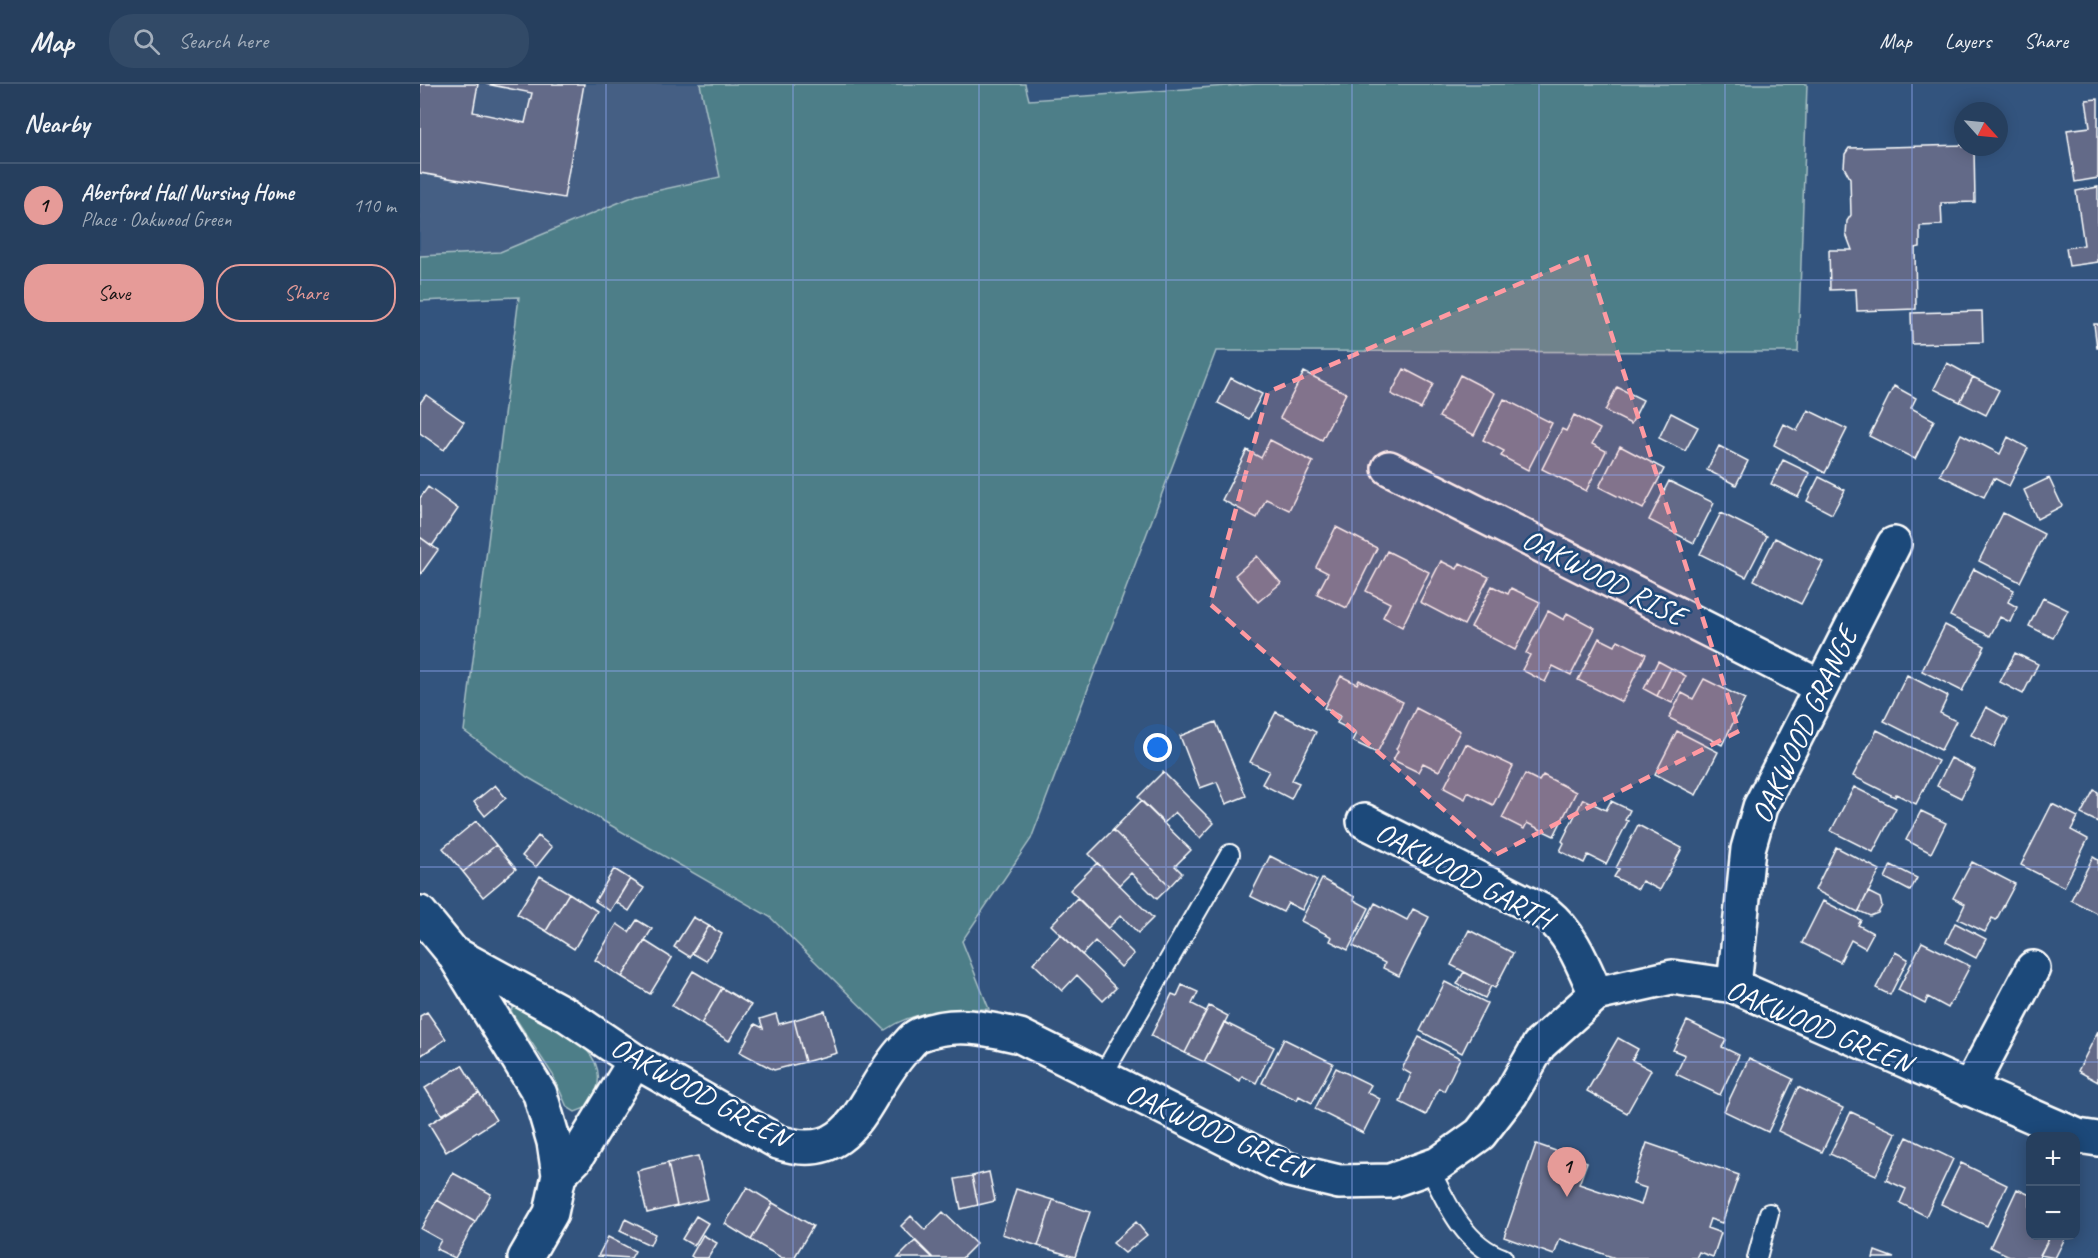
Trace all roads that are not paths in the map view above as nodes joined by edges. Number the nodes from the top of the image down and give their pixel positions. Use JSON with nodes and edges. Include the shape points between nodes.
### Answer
{"nodes":[{"id":1,"x":1389,"y":468,"type":"dead end"},
{"id":2,"x":1894,"y":544,"type":"dead end"},
{"id":3,"x":1819,"y":686,"type":"junction"},
{"id":4,"x":1364,"y":821,"type":"dead end"},
{"id":5,"x":1230,"y":854,"type":"dead end"},
{"id":6,"x":420,"y":913,"type":"edge"},
{"id":7,"x":453,"y":953,"type":"junction"},
{"id":8,"x":2033,"y":968,"type":"dead end"},
{"id":9,"x":1734,"y":986,"type":"junction"},
{"id":10,"x":1596,"y":994,"type":"junction"},
{"id":11,"x":635,"y":1060,"type":"junction"},
{"id":12,"x":1101,"y":1078,"type":"junction"},
{"id":13,"x":1969,"y":1089,"type":"junction"},
{"id":14,"x":2098,"y":1139,"type":"edge"},
{"id":15,"x":1429,"y":1167,"type":"junction"},
{"id":16,"x":559,"y":1175,"type":"junction"},
{"id":17,"x":1769,"y":1213,"type":"dead end"},
{"id":18,"x":525,"y":1258,"type":"edge"},
{"id":19,"x":1503,"y":1258,"type":"edge"},
{"id":20,"x":1757,"y":1258,"type":"edge"}],
"edges":[{"from":1,"to":3,"type":"street","name":"OAKWOOD RISE"},
{"from":2,"to":3,"type":"street","name":"OAKWOOD GRANGE"},
{"from":3,"to":9,"type":"street","name":"OAKWOOD GRANGE","via":[[1760,807],[1748,849]]},
{"from":4,"to":10,"type":"street","name":"OAKWOOD GARTH","via":[[1546,914],[1571,940]]},
{"from":5,"to":12,"type":"lane"},
{"from":6,"to":7,"type":"street"},
{"from":7,"to":11,"type":"street","name":"OAKWOOD GREEN","via":[[567,1015]]},
{"from":7,"to":16,"type":"street","via":[[540,1094]]},
{"from":8,"to":13,"type":"street"},
{"from":9,"to":10,"type":"street","name":"OAKWOOD GREEN","via":[[1672,977]]},
{"from":9,"to":13,"type":"street","name":"OAKWOOD GREEN"},
{"from":10,"to":15,"type":"street","name":"OAKWOOD GREEN","via":[[1539,1045],[1511,1094],[1480,1134]]},
{"from":11,"to":12,"type":"street","name":"OAKWOOD GREEN","via":[[778,1142],[804,1148],[830,1144],[844,1135],[893,1061],[918,1034],[953,1026],[987,1028],[1020,1036]]},
{"from":11,"to":16,"type":"street","via":[[576,1158]]},
{"from":12,"to":15,"type":"street","name":"OAKWOOD GREEN","via":[[1289,1170],[1338,1182],[1390,1180]]},
{"from":13,"to":14,"type":"street","name":"OAKWOOD GREEN","via":[[2078,1136]]},
{"from":15,"to":19,"type":"lane","via":[[1467,1235],[1491,1254]]},
{"from":16,"to":18,"type":"street","via":[[551,1213]]},
{"from":17,"to":20,"type":"lane"}]}
